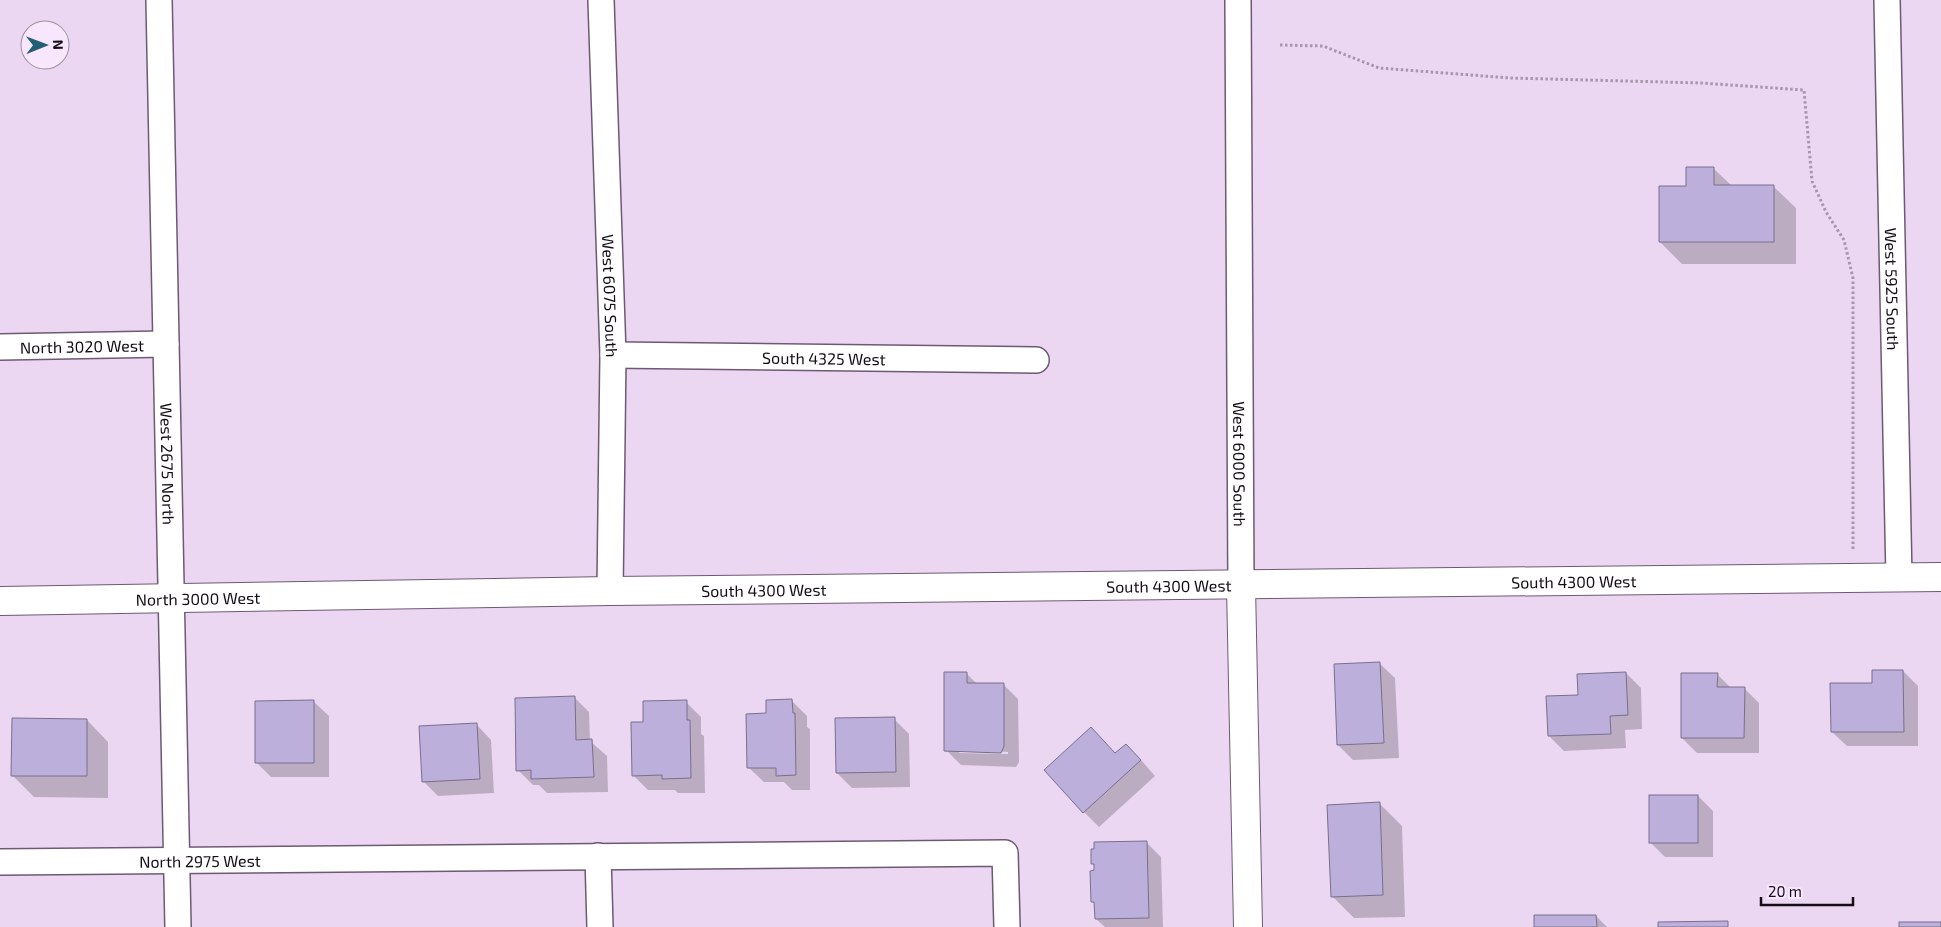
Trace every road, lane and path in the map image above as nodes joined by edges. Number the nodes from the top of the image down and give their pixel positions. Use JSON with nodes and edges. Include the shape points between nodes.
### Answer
{"nodes":[{"id":1,"x":159,"y":0,"type":"edge"},
{"id":2,"x":601,"y":0,"type":"edge"},
{"id":3,"x":1238,"y":0,"type":"edge"},
{"id":4,"x":1887,"y":0,"type":"edge"},
{"id":5,"x":1280,"y":45,"type":"dead end"},
{"id":6,"x":166,"y":344,"type":"junction"},
{"id":7,"x":0,"y":347,"type":"edge"},
{"id":8,"x":613,"y":355,"type":"junction"},
{"id":9,"x":1036,"y":360,"type":"dead end"},
{"id":10,"x":1941,"y":577,"type":"edge"},
{"id":11,"x":1852,"y":578,"type":"junction"},
{"id":12,"x":1899,"y":578,"type":"junction"},
{"id":13,"x":1242,"y":586,"type":"junction"},
{"id":14,"x":610,"y":592,"type":"junction"},
{"id":15,"x":396,"y":596,"type":"joint"},
{"id":16,"x":171,"y":599,"type":"junction"},
{"id":17,"x":0,"y":601,"type":"edge"},
{"id":18,"x":598,"y":856,"type":"junction"},
{"id":19,"x":176,"y":860,"type":"junction"},
{"id":20,"x":0,"y":862,"type":"edge"},
{"id":21,"x":178,"y":927,"type":"edge"},
{"id":22,"x":600,"y":927,"type":"edge"},
{"id":23,"x":1007,"y":927,"type":"edge"},
{"id":24,"x":1248,"y":927,"type":"edge"}],
"edges":[{"from":1,"to":6,"type":"street","name":"West 2675 North"},
{"from":2,"to":8,"type":"street","name":"West 6075 South"},
{"from":3,"to":13,"type":"street","name":"West 6000 South"},
{"from":4,"to":12,"type":"street","name":"West 5925 South"},
{"from":5,"to":11,"type":"path","via":[[1323,46],[1379,68],[1510,78],[1701,83],[1804,90],[1812,181],[1844,240],[1853,278]]},
{"from":6,"to":7,"type":"street","name":"North 3020 West"},
{"from":6,"to":16,"type":"street","name":"West 2675 North"},
{"from":8,"to":9,"type":"street","name":"South 4325 West"},
{"from":8,"to":14,"type":"street","name":"West 6075 South"},
{"from":10,"to":12,"type":"main road","name":"South 4300 West"},
{"from":11,"to":12,"type":"main road","name":"South 4300 West"},
{"from":11,"to":13,"type":"main road","name":"South 4300 West"},
{"from":13,"to":14,"type":"main road","name":"South 4300 West"},
{"from":13,"to":24,"type":"main road","name":"West 6000 South"},
{"from":14,"to":15,"type":"main road","name":"South 4300 West"},
{"from":15,"to":16,"type":"main road","name":"North 3000 West"},
{"from":16,"to":17,"type":"main road","name":"North 3000 West"},
{"from":16,"to":19,"type":"street","name":"West 2675 North"},
{"from":18,"to":19,"type":"street","name":"North 2975 West"},
{"from":18,"to":22,"type":"street"},
{"from":18,"to":23,"type":"street","name":"North 2975 West","via":[[1005,853]]},
{"from":19,"to":20,"type":"street","name":"North 2975 West"},
{"from":19,"to":21,"type":"street","name":"West 2675 North"}]}
